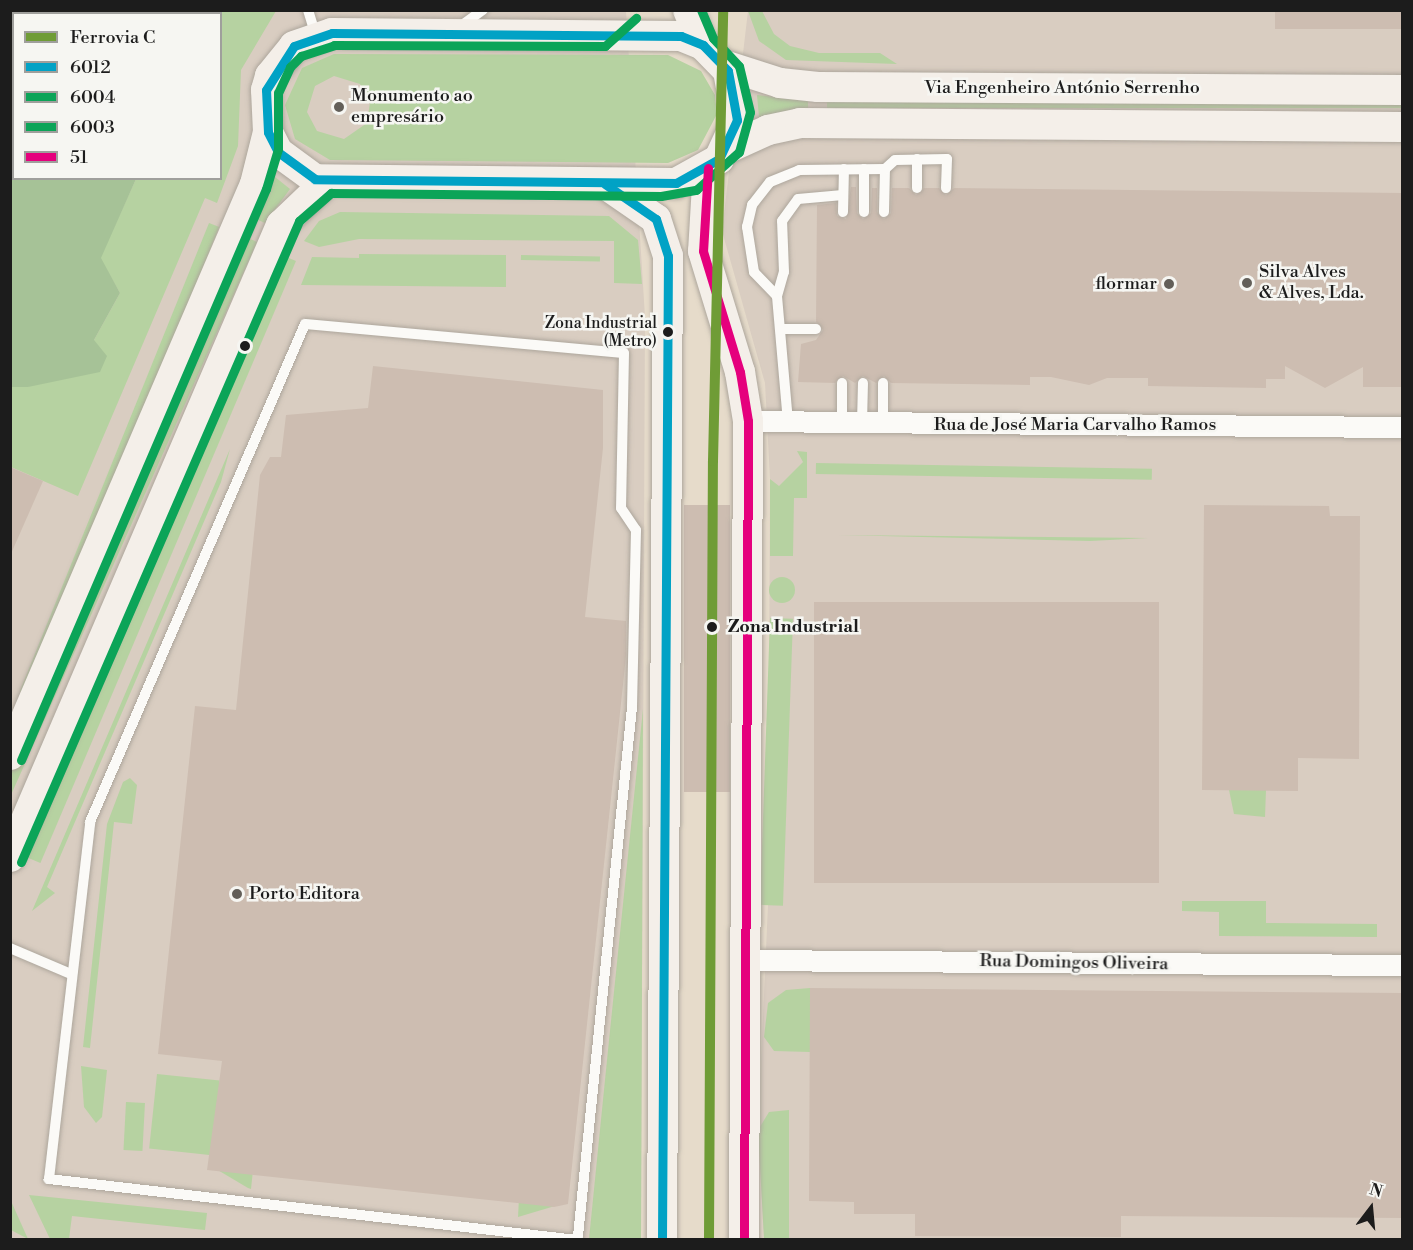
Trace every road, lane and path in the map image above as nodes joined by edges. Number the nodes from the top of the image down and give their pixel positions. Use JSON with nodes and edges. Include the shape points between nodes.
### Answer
{"nodes":[{"id":1,"x":483,"y":10,"type":"edge"},
{"id":2,"x":627,"y":10,"type":"edge"},
{"id":3,"x":688,"y":10,"type":"edge"},
{"id":4,"x":312,"y":23,"type":"edge"},
{"id":5,"x":451,"y":33,"type":"junction"},
{"id":6,"x":604,"y":34,"type":"junction"},
{"id":7,"x":702,"y":45,"type":"junction"},
{"id":8,"x":724,"y":65,"type":"junction"},
{"id":9,"x":1402,"y":90,"type":"edge"},
{"id":10,"x":1402,"y":127,"type":"edge"},
{"id":11,"x":268,"y":132,"type":"junction"},
{"id":12,"x":717,"y":159,"type":"junction"},
{"id":13,"x":917,"y":159,"type":"junction"},
{"id":14,"x":843,"y":169,"type":"junction"},
{"id":15,"x":864,"y":169,"type":"junction"},
{"id":16,"x":885,"y":170,"type":"junction"},
{"id":17,"x":327,"y":181,"type":"junction"},
{"id":18,"x":605,"y":184,"type":"junction"},
{"id":19,"x":917,"y":188,"type":"dead end"},
{"id":20,"x":946,"y":188,"type":"dead end"},
{"id":21,"x":843,"y":195,"type":"junction"},
{"id":22,"x":843,"y":212,"type":"dead end"},
{"id":23,"x":864,"y":212,"type":"dead end"},
{"id":24,"x":884,"y":212,"type":"dead end"},
{"id":25,"x":777,"y":296,"type":"junction"},
{"id":26,"x":782,"y":329,"type":"junction"},
{"id":27,"x":816,"y":329,"type":"dead end"},
{"id":28,"x":842,"y":383,"type":"dead end"},
{"id":29,"x":862,"y":383,"type":"dead end"},
{"id":30,"x":883,"y":383,"type":"dead end"},
{"id":31,"x":748,"y":421,"type":"junction"},
{"id":32,"x":788,"y":422,"type":"junction"},
{"id":33,"x":862,"y":423,"type":"junction"},
{"id":34,"x":1402,"y":427,"type":"edge"},
{"id":35,"x":10,"y":755,"type":"edge"},
{"id":36,"x":10,"y":857,"type":"edge"},
{"id":37,"x":10,"y":948,"type":"edge"},
{"id":38,"x":745,"y":960,"type":"junction"},
{"id":39,"x":1402,"y":965,"type":"edge"},
{"id":40,"x":71,"y":974,"type":"junction"},
{"id":41,"x":578,"y":1238,"type":"edge"},
{"id":42,"x":663,"y":1239,"type":"edge"},
{"id":43,"x":744,"y":1239,"type":"edge"}],
"edges":[{"from":1,"to":5,"type":"lane"},
{"from":2,"to":6,"type":"main road"},
{"from":3,"to":7,"type":"main road"},
{"from":4,"to":5,"type":"main road"},
{"from":4,"to":11,"type":"main road","via":[[270,76],[264,112]]},
{"from":5,"to":6,"type":"main road"},
{"from":6,"to":7,"type":"main road","via":[[681,36]]},
{"from":7,"to":8,"type":"main road"},
{"from":8,"to":9,"type":"main road","name":"Via Engenheiro António Serrenho","via":[[780,84],[818,87]]},
{"from":8,"to":12,"type":"main road","via":[[738,111]]},
{"from":10,"to":12,"type":"main road","name":"Via Engenheiro António Serrenho","via":[[800,123],[768,130]]},
{"from":11,"to":17,"type":"main road","via":[[278,152],[298,170]]},
{"from":11,"to":35,"type":"main road","via":[[255,184]]},
{"from":12,"to":18,"type":"main road","name":"Via Engenheiro António Serrenho","via":[[676,183]]},
{"from":12,"to":31,"type":"main road","via":[[703,251],[740,372]]},
{"from":13,"to":16,"type":"lane","via":[[895,160]]},
{"from":13,"to":19,"type":"lane"},
{"from":13,"to":20,"type":"lane","via":[[946,159]]},
{"from":14,"to":15,"type":"lane"},
{"from":14,"to":21,"type":"lane"},
{"from":14,"to":25,"type":"lane","via":[[789,172],[757,196],[747,227],[754,272]]},
{"from":15,"to":16,"type":"lane"},
{"from":15,"to":23,"type":"lane"},
{"from":16,"to":24,"type":"lane"},
{"from":17,"to":18,"type":"main road","name":"Via Engenheiro António Serrenho"},
{"from":17,"to":36,"type":"main road","via":[[281,225]]},
{"from":18,"to":42,"type":"main road","via":[[656,219],[668,256]]},
{"from":21,"to":22,"type":"lane"},
{"from":21,"to":25,"type":"lane","via":[[806,196],[788,207]]},
{"from":25,"to":26,"type":"lane"},
{"from":26,"to":27,"type":"lane"},
{"from":26,"to":32,"type":"lane"},
{"from":28,"to":33,"type":"lane"},
{"from":29,"to":33,"type":"lane"},
{"from":30,"to":33,"type":"lane"},
{"from":31,"to":32,"type":"street","name":"Rua de José Maria Carvalho Ramos"},
{"from":31,"to":38,"type":"main road"},
{"from":32,"to":33,"type":"street","name":"Rua de José Maria Carvalho Ramos"},
{"from":33,"to":34,"type":"street","name":"Rua de José Maria Carvalho Ramos"},
{"from":37,"to":40,"type":"lane"},
{"from":38,"to":39,"type":"street","name":"Rua Domingos Oliveira"},
{"from":38,"to":43,"type":"main road"},
{"from":40,"to":41,"type":"lane","via":[[49,1179]]},
{"from":40,"to":41,"type":"lane","via":[[90,822],[305,324],[624,353],[621,508],[636,530],[632,706]]}]}
